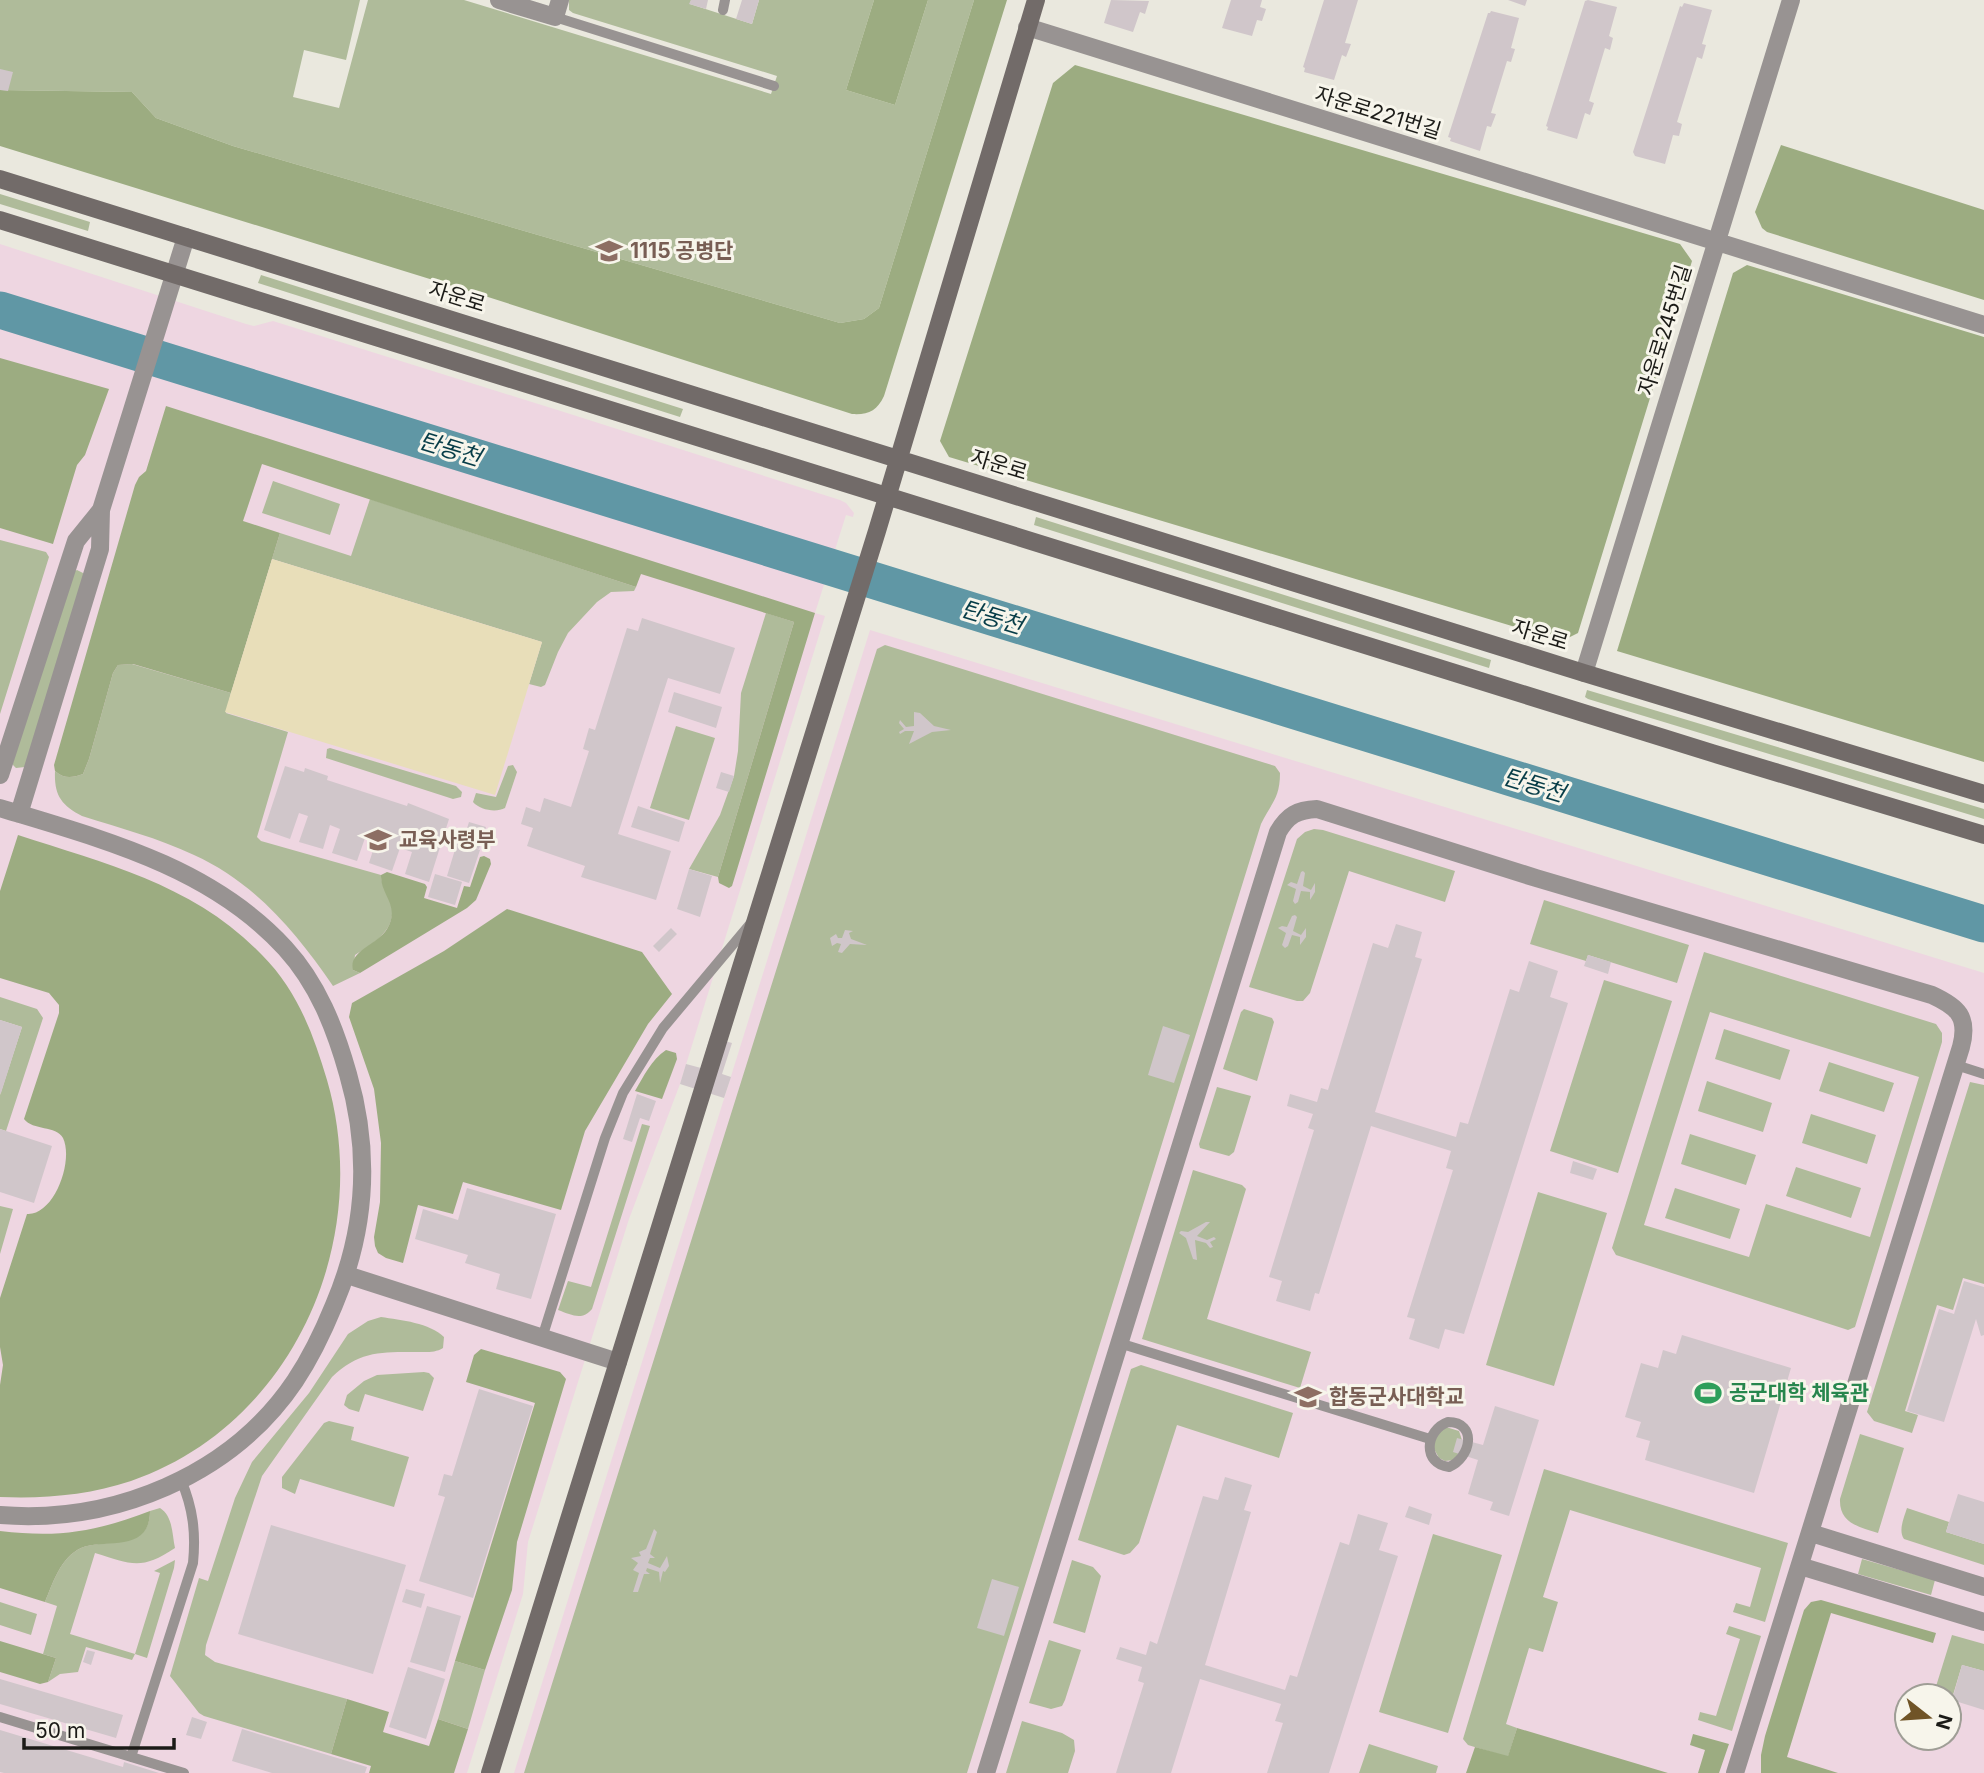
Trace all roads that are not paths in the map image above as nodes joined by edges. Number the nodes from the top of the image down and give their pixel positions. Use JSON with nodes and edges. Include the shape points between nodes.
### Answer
{"nodes":[{"id":1,"x":499,"y":0,"type":"edge"},
{"id":2,"x":1036,"y":0,"type":"edge"},
{"id":3,"x":1791,"y":0,"type":"edge"},
{"id":4,"x":558,"y":9,"type":"edge"},
{"id":5,"x":1027,"y":27,"type":"junction"},
{"id":6,"x":774,"y":86,"type":"dead end"},
{"id":7,"x":0,"y":179,"type":"edge"},
{"id":8,"x":0,"y":220,"type":"edge"},
{"id":9,"x":186,"y":237,"type":"junction"},
{"id":10,"x":1716,"y":242,"type":"junction"},
{"id":11,"x":175,"y":275,"type":"junction"},
{"id":12,"x":1984,"y":325,"type":"edge"},
{"id":13,"x":899,"y":457,"type":"junction"},
{"id":14,"x":888,"y":495,"type":"junction"},
{"id":15,"x":101,"y":510,"type":"junction"},
{"id":16,"x":1584,"y":673,"type":"junction"},
{"id":17,"x":0,"y":775,"type":"edge"},
{"id":18,"x":1984,"y":794,"type":"edge"},
{"id":19,"x":0,"y":808,"type":"edge"},
{"id":20,"x":19,"y":814,"type":"junction"},
{"id":21,"x":1984,"y":835,"type":"edge"},
{"id":22,"x":758,"y":916,"type":"junction"},
{"id":23,"x":1956,"y":1065,"type":"junction"},
{"id":24,"x":1984,"y":1073,"type":"edge"},
{"id":25,"x":347,"y":1275,"type":"junction"},
{"id":26,"x":542,"y":1338,"type":"junction"},
{"id":27,"x":1119,"y":1343,"type":"junction"},
{"id":28,"x":618,"y":1362,"type":"junction"},
{"id":29,"x":1430,"y":1439,"type":"junction"},
{"id":30,"x":181,"y":1480,"type":"junction"},
{"id":31,"x":0,"y":1516,"type":"edge"},
{"id":32,"x":1811,"y":1532,"type":"junction"},
{"id":33,"x":1800,"y":1566,"type":"junction"},
{"id":34,"x":1984,"y":1587,"type":"edge"},
{"id":35,"x":1984,"y":1622,"type":"edge"},
{"id":36,"x":0,"y":1717,"type":"edge"},
{"id":37,"x":1745,"y":1742,"type":"junction"},
{"id":38,"x":131,"y":1757,"type":"junction"},
{"id":39,"x":184,"y":1773,"type":"edge"},
{"id":40,"x":489,"y":1773,"type":"edge"},
{"id":41,"x":986,"y":1773,"type":"edge"},
{"id":42,"x":1735,"y":1773,"type":"edge"},
{"id":43,"x":1747,"y":1773,"type":"edge"}],
"edges":[{"from":1,"to":4,"type":"street"},
{"from":2,"to":5,"type":"street"},
{"from":3,"to":10,"type":"street","name":"자운로245번길"},
{"from":4,"to":6,"type":"lane"},
{"from":5,"to":10,"type":"street","name":"자운로221번길"},
{"from":5,"to":13,"type":"street"},
{"from":7,"to":9,"type":"street","name":"자운로"},
{"from":8,"to":11,"type":"street"},
{"from":9,"to":11,"type":"street"},
{"from":9,"to":13,"type":"street","name":"자운로"},
{"from":10,"to":12,"type":"street","name":"자운로221번길"},
{"from":10,"to":16,"type":"street","name":"자운로245번길"},
{"from":11,"to":14,"type":"street"},
{"from":11,"to":15,"type":"street"},
{"from":13,"to":14,"type":"street"},
{"from":13,"to":16,"type":"street","name":"자운로"},
{"from":14,"to":21,"type":"street"},
{"from":14,"to":22,"type":"street"},
{"from":15,"to":17,"type":"street","via":[[76,541]]},
{"from":15,"to":20,"type":"street","via":[[100,549]]},
{"from":16,"to":18,"type":"street","name":"자운로"},
{"from":19,"to":20,"type":"street"},
{"from":20,"to":25,"type":"street","via":[[167,864],[215,888],[287,949],[313,985],[330,1019],[356,1102],[363,1185]]},
{"from":22,"to":26,"type":"lane","via":[[663,1028],[623,1093]]},
{"from":22,"to":28,"type":"street"},
{"from":23,"to":24,"type":"lane"},
{"from":23,"to":27,"type":"street","via":[[1965,1034],[1963,1021],[1957,1010],[1932,995],[1536,878],[1331,811],[1295,812],[1278,832]]},
{"from":23,"to":32,"type":"street"},
{"from":25,"to":26,"type":"street"},
{"from":25,"to":30,"type":"street","via":[[320,1339],[269,1413],[213,1461]]},
{"from":26,"to":28,"type":"street"},
{"from":27,"to":29,"type":"lane"},
{"from":27,"to":41,"type":"street"},
{"from":28,"to":40,"type":"street"},
{"from":29,"to":29,"type":"lane","via":[[1443,1423],[1459,1423],[1467,1434],[1464,1454],[1449,1467],[1437,1464]]},
{"from":30,"to":31,"type":"street","via":[[104,1508]]},
{"from":30,"to":38,"type":"lane","via":[[194,1518],[193,1563]]},
{"from":32,"to":33,"type":"street"},
{"from":32,"to":34,"type":"street"},
{"from":33,"to":35,"type":"street"},
{"from":33,"to":37,"type":"street"},
{"from":36,"to":38,"type":"lane"},
{"from":37,"to":42,"type":"street"},
{"from":37,"to":43,"type":"street"},
{"from":38,"to":39,"type":"lane"}]}
